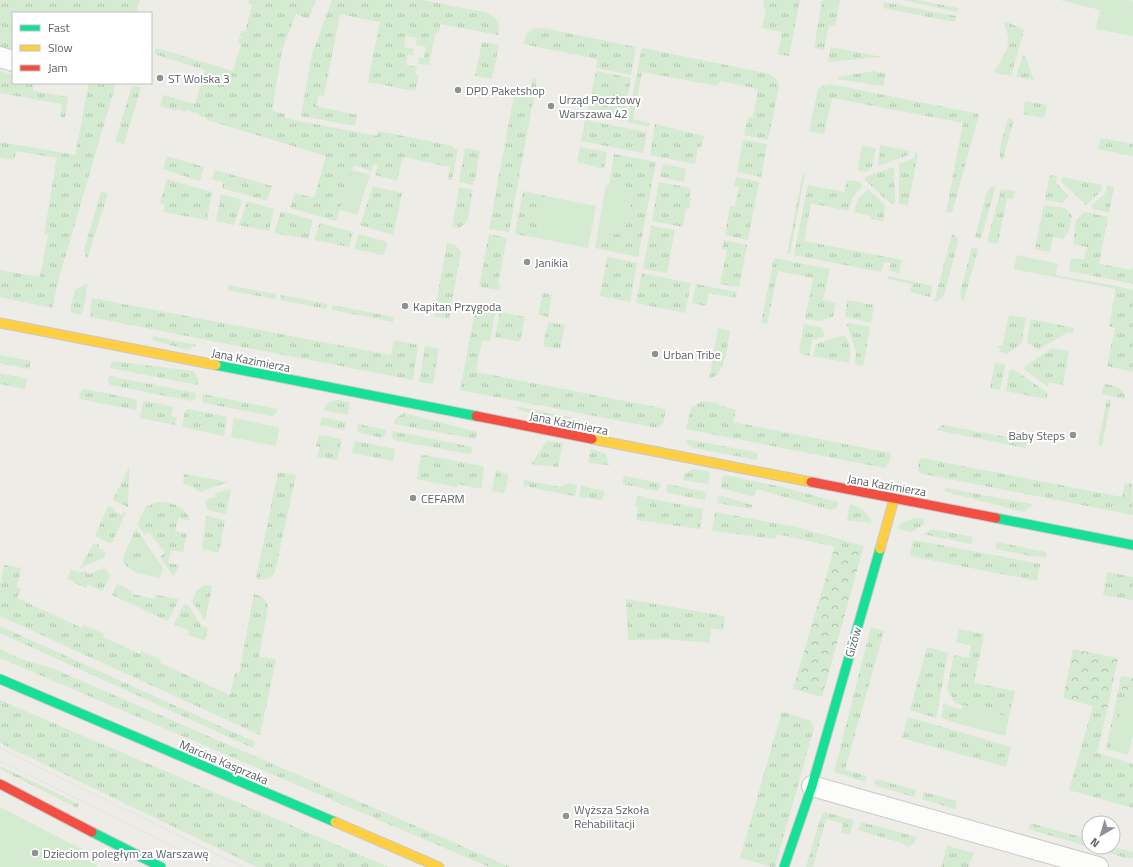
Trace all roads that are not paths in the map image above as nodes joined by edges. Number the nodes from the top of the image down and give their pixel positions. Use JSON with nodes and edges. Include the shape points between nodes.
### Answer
{"nodes":[{"id":1,"x":0,"y":57,"type":"edge"},
{"id":2,"x":12,"y":61,"type":"edge"},
{"id":3,"x":0,"y":324,"type":"edge"},
{"id":4,"x":894,"y":499,"type":"junction"},
{"id":5,"x":1133,"y":545,"type":"edge"},
{"id":6,"x":0,"y":679,"type":"edge"},
{"id":7,"x":0,"y":784,"type":"edge"},
{"id":8,"x":812,"y":786,"type":"junction"},
{"id":9,"x":161,"y":867,"type":"edge"},
{"id":10,"x":439,"y":867,"type":"edge"},
{"id":11,"x":784,"y":867,"type":"edge"},
{"id":12,"x":1098,"y":867,"type":"edge"}],
"edges":[{"from":1,"to":2,"type":"street"},
{"from":3,"to":4,"type":"street","name":"Jana Kazimierza"},
{"from":4,"to":5,"type":"street","name":"Jana Kazimierza"},
{"from":4,"to":8,"type":"street","name":"Gizów"},
{"from":6,"to":10,"type":"street","name":"Marcina Kasprzaka"},
{"from":7,"to":9,"type":"street"},
{"from":8,"to":11,"type":"street","name":"Gizów"},
{"from":8,"to":12,"type":"street"}]}
